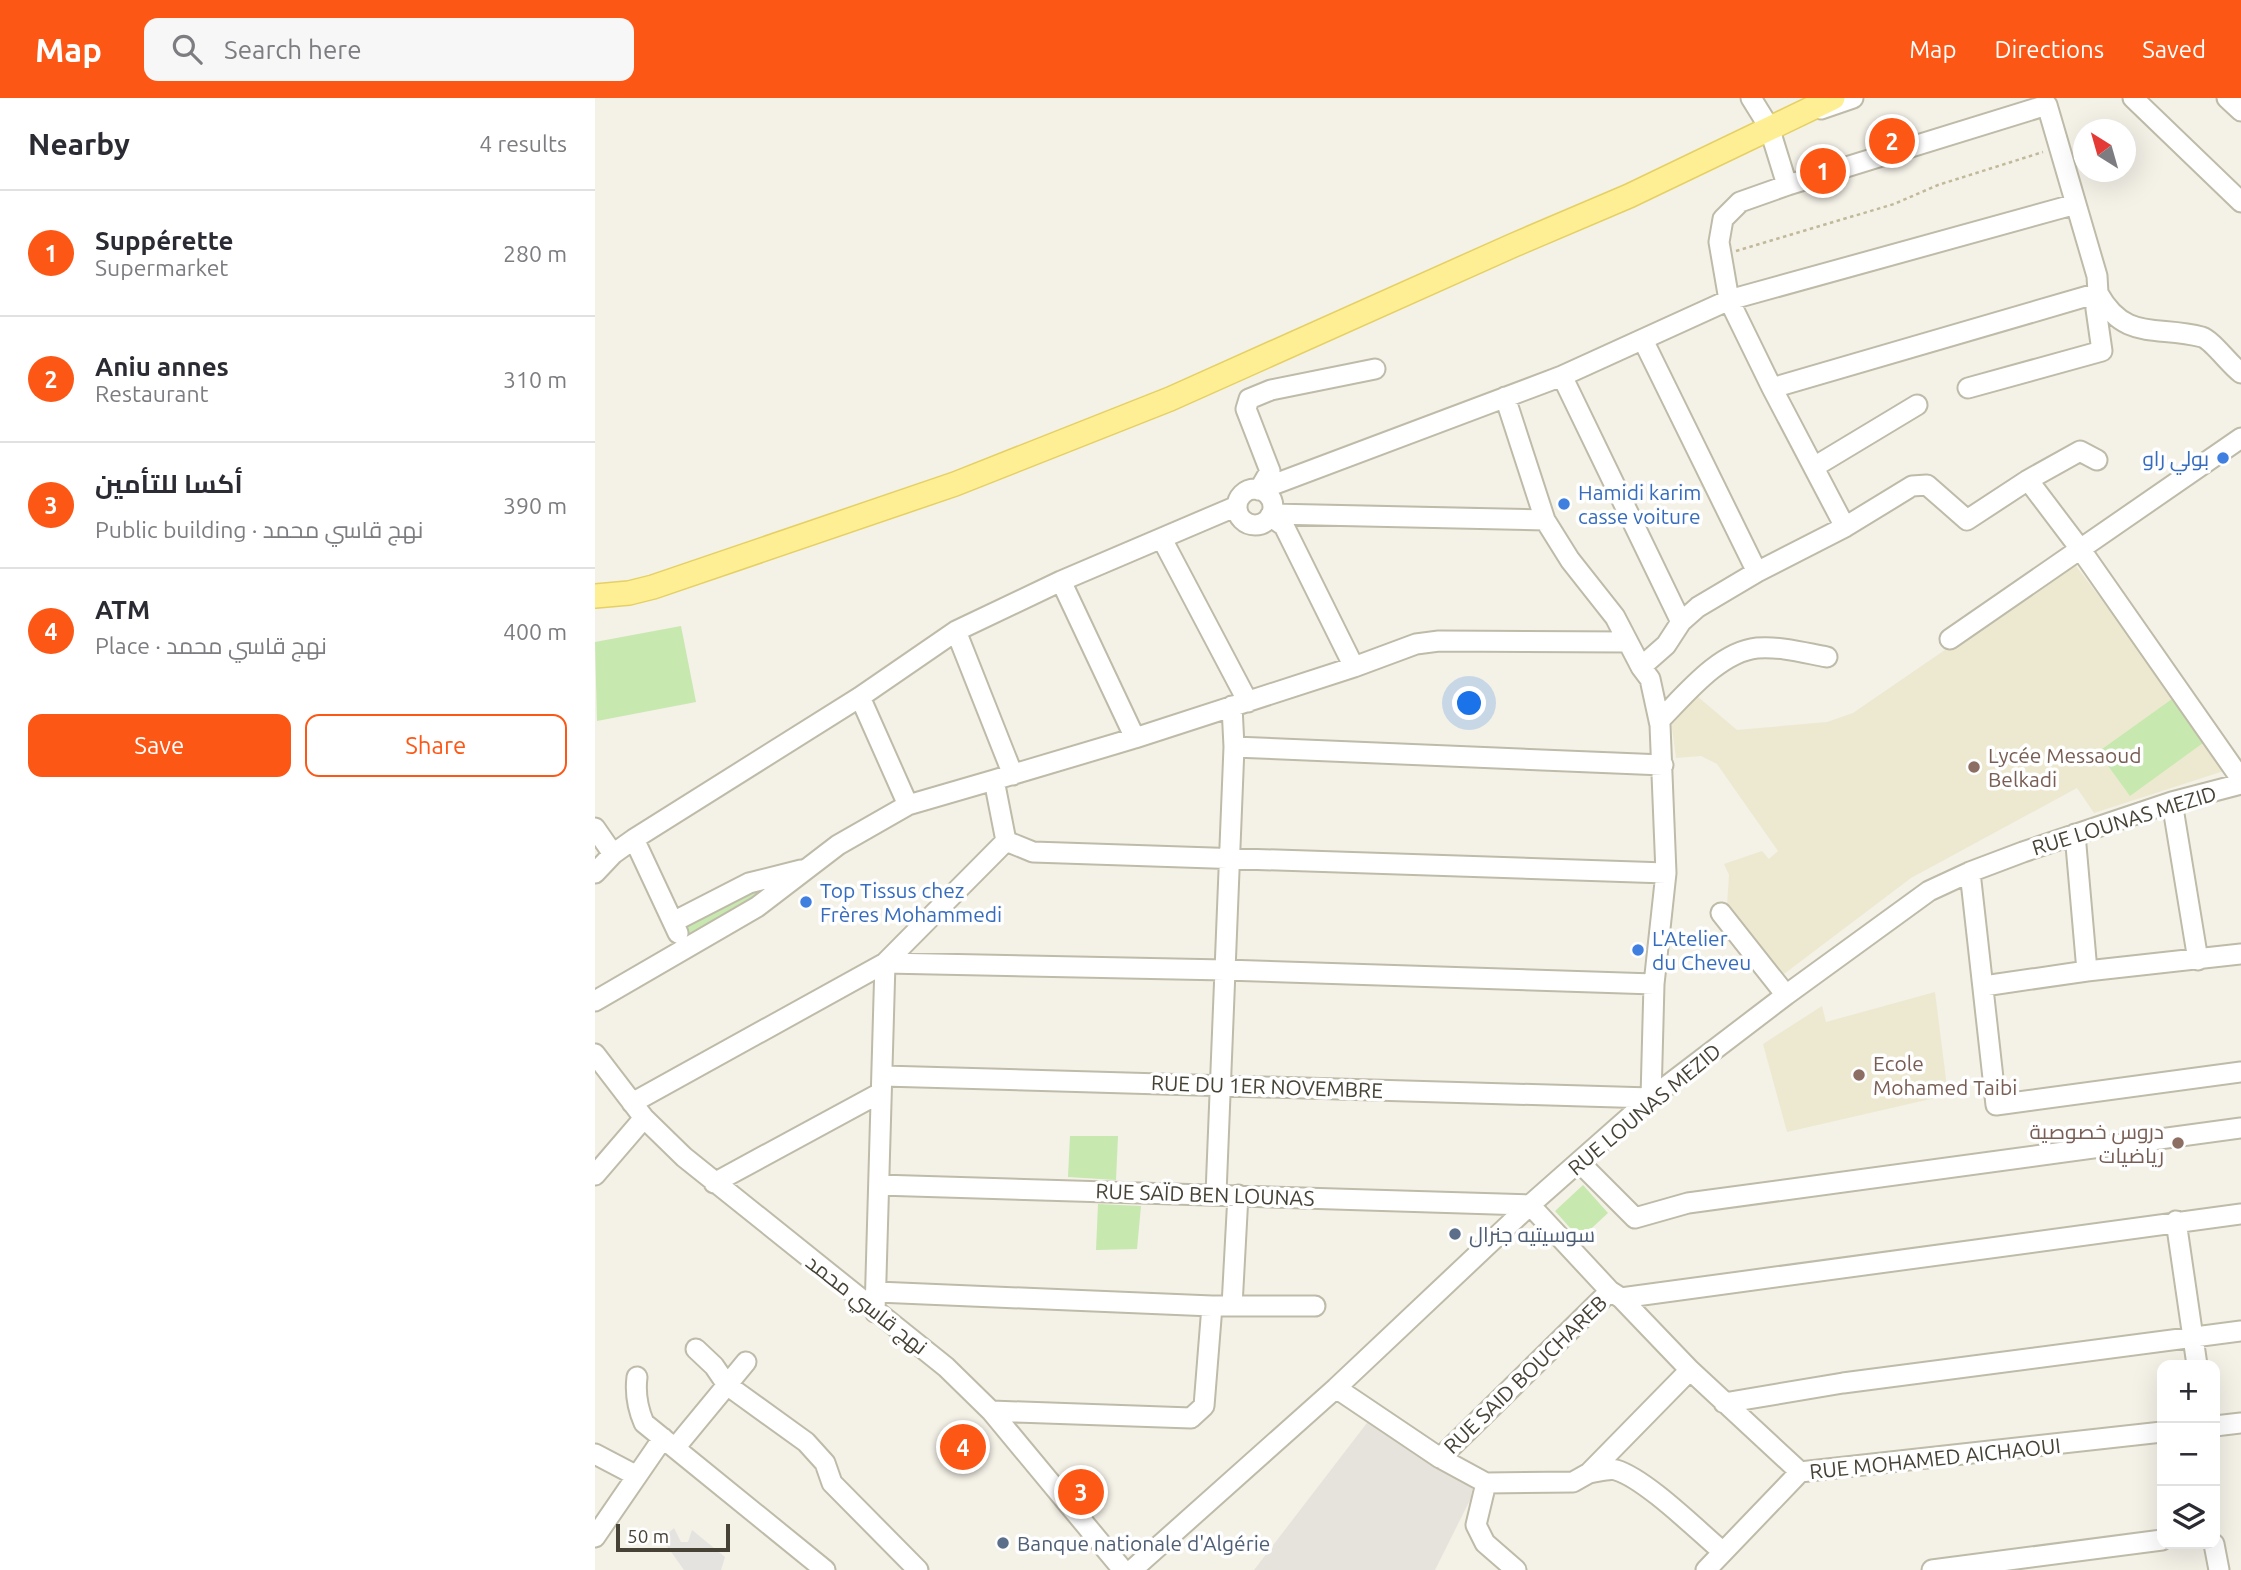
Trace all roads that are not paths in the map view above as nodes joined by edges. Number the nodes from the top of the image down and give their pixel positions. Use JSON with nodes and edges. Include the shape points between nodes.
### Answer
{"nodes":[{"id":1,"x":1751,"y":98,"type":"edge"},
{"id":2,"x":1833,"y":98,"type":"edge"},
{"id":3,"x":1853,"y":98,"type":"edge"},
{"id":4,"x":2133,"y":98,"type":"edge"},
{"id":5,"x":2227,"y":98,"type":"edge"},
{"id":6,"x":2241,"y":111,"type":"edge"},
{"id":7,"x":1769,"y":127,"type":"junction"},
{"id":8,"x":1787,"y":186,"type":"junction"},
{"id":9,"x":2241,"y":202,"type":"edge"},
{"id":10,"x":2076,"y":204,"type":"junction"},
{"id":11,"x":2098,"y":293,"type":"junction"},
{"id":12,"x":1729,"y":300,"type":"junction"},
{"id":13,"x":1643,"y":340,"type":"junction"},
{"id":14,"x":1375,"y":369,"type":"dead end"},
{"id":15,"x":2241,"y":373,"type":"edge"},
{"id":16,"x":1562,"y":376,"type":"junction"},
{"id":17,"x":1772,"y":388,"type":"junction"},
{"id":18,"x":1968,"y":388,"type":"dead end"},
{"id":19,"x":1505,"y":397,"type":"junction"},
{"id":20,"x":1917,"y":405,"type":"dead end"},
{"id":21,"x":2238,"y":445,"type":"edge"},
{"id":22,"x":2097,"y":460,"type":"dead end"},
{"id":23,"x":1814,"y":467,"type":"junction"},
{"id":24,"x":2028,"y":480,"type":"junction"},
{"id":25,"x":1259,"y":490,"type":"junction"},
{"id":26,"x":1237,"y":506,"type":"junction"},
{"id":27,"x":1271,"y":515,"type":"junction"},
{"id":28,"x":1545,"y":520,"type":"junction"},
{"id":29,"x":1845,"y":527,"type":"junction"},
{"id":30,"x":1162,"y":539,"type":"junction"},
{"id":31,"x":2081,"y":550,"type":"junction"},
{"id":32,"x":1757,"y":572,"type":"junction"},
{"id":33,"x":1061,"y":582,"type":"junction"},
{"id":34,"x":595,"y":596,"type":"edge"},
{"id":35,"x":1681,"y":622,"type":"junction"},
{"id":36,"x":956,"y":631,"type":"junction"},
{"id":37,"x":1950,"y":639,"type":"dead end"},
{"id":38,"x":1628,"y":642,"type":"junction"},
{"id":39,"x":1827,"y":657,"type":"dead end"},
{"id":40,"x":1354,"y":667,"type":"junction"},
{"id":41,"x":1641,"y":667,"type":"junction"},
{"id":42,"x":860,"y":697,"type":"junction"},
{"id":43,"x":1240,"y":704,"type":"junction"},
{"id":44,"x":1660,"y":721,"type":"junction"},
{"id":45,"x":1135,"y":738,"type":"junction"},
{"id":46,"x":1234,"y":747,"type":"junction"},
{"id":47,"x":1663,"y":765,"type":"junction"},
{"id":48,"x":1004,"y":777,"type":"junction"},
{"id":49,"x":2241,"y":782,"type":"edge"},
{"id":50,"x":2172,"y":802,"type":"junction"},
{"id":51,"x":908,"y":805,"type":"junction"},
{"id":52,"x":595,"y":828,"type":"edge"},
{"id":53,"x":2075,"y":834,"type":"junction"},
{"id":54,"x":634,"y":839,"type":"junction"},
{"id":55,"x":1006,"y":841,"type":"junction"},
{"id":56,"x":614,"y":854,"type":"junction"},
{"id":57,"x":1230,"y":858,"type":"junction"},
{"id":58,"x":812,"y":867,"type":"junction"},
{"id":59,"x":1970,"y":872,"type":"junction"},
{"id":60,"x":595,"y":873,"type":"edge"},
{"id":61,"x":1666,"y":873,"type":"junction"},
{"id":62,"x":1721,"y":914,"type":"dead end"},
{"id":63,"x":673,"y":922,"type":"junction"},
{"id":64,"x":685,"y":948,"type":"junction"},
{"id":65,"x":2241,"y":954,"type":"edge"},
{"id":66,"x":2198,"y":960,"type":"junction"},
{"id":67,"x":885,"y":963,"type":"junction"},
{"id":68,"x":1225,"y":970,"type":"junction"},
{"id":69,"x":2087,"y":971,"type":"junction"},
{"id":70,"x":1654,"y":984,"type":"junction"},
{"id":71,"x":1984,"y":986,"type":"junction"},
{"id":72,"x":1786,"y":995,"type":"junction"},
{"id":73,"x":595,"y":1002,"type":"edge"},
{"id":74,"x":595,"y":1054,"type":"edge"},
{"id":75,"x":2241,"y":1072,"type":"edge"},
{"id":76,"x":602,"y":1079,"type":"edge"},
{"id":77,"x":881,"y":1084,"type":"junction"},
{"id":78,"x":1220,"y":1084,"type":"junction"},
{"id":79,"x":1651,"y":1098,"type":"junction"},
{"id":80,"x":638,"y":1110,"type":"junction"},
{"id":81,"x":2241,"y":1128,"type":"edge"},
{"id":82,"x":1580,"y":1163,"type":"junction"},
{"id":83,"x":595,"y":1175,"type":"edge"},
{"id":84,"x":714,"y":1183,"type":"junction"},
{"id":85,"x":879,"y":1185,"type":"junction"},
{"id":86,"x":1216,"y":1194,"type":"junction"},
{"id":87,"x":1237,"y":1195,"type":"junction"},
{"id":88,"x":1531,"y":1205,"type":"junction"},
{"id":89,"x":2241,"y":1214,"type":"edge"},
{"id":90,"x":2176,"y":1221,"type":"junction"},
{"id":91,"x":1616,"y":1294,"type":"junction"},
{"id":92,"x":876,"y":1302,"type":"junction"},
{"id":93,"x":1222,"y":1306,"type":"junction"},
{"id":94,"x":1315,"y":1306,"type":"dead end"},
{"id":95,"x":2241,"y":1331,"type":"edge"},
{"id":96,"x":2193,"y":1338,"type":"junction"},
{"id":97,"x":696,"y":1349,"type":"dead end"},
{"id":98,"x":2196,"y":1360,"type":"edge"},
{"id":99,"x":746,"y":1362,"type":"dead end"},
{"id":100,"x":1690,"y":1370,"type":"junction"},
{"id":101,"x":637,"y":1377,"type":"dead end"},
{"id":102,"x":727,"y":1385,"type":"junction"},
{"id":103,"x":1336,"y":1388,"type":"junction"},
{"id":104,"x":1724,"y":1403,"type":"junction"},
{"id":105,"x":991,"y":1411,"type":"junction"},
{"id":106,"x":2241,"y":1423,"type":"edge"},
{"id":107,"x":2220,"y":1425,"type":"edge"},
{"id":108,"x":2157,"y":1433,"type":"edge"},
{"id":109,"x":669,"y":1443,"type":"junction"},
{"id":110,"x":595,"y":1454,"type":"edge"},
{"id":111,"x":1440,"y":1458,"type":"junction"},
{"id":112,"x":1800,"y":1472,"type":"junction"},
{"id":113,"x":1589,"y":1473,"type":"junction"},
{"id":114,"x":638,"y":1476,"type":"junction"},
{"id":115,"x":1486,"y":1483,"type":"junction"},
{"id":116,"x":595,"y":1538,"type":"edge"},
{"id":117,"x":2157,"y":1541,"type":"edge"},
{"id":118,"x":2215,"y":1549,"type":"edge"},
{"id":119,"x":1723,"y":1552,"type":"junction"},
{"id":120,"x":825,"y":1570,"type":"edge"},
{"id":121,"x":918,"y":1570,"type":"edge"},
{"id":122,"x":1123,"y":1570,"type":"edge"},
{"id":123,"x":1132,"y":1570,"type":"edge"},
{"id":124,"x":1516,"y":1570,"type":"edge"},
{"id":125,"x":1706,"y":1570,"type":"edge"},
{"id":126,"x":1932,"y":1570,"type":"edge"},
{"id":127,"x":2219,"y":1570,"type":"edge"}],
"edges":[{"from":1,"to":7,"type":"street"},
{"from":2,"to":7,"type":"main road"},
{"from":3,"to":7,"type":"street"},
{"from":4,"to":9,"type":"street"},
{"from":5,"to":6,"type":"street"},
{"from":7,"to":8,"type":"street"},
{"from":7,"to":34,"type":"main road","via":[[1629,196],[1031,455],[653,587]]},
{"from":8,"to":10,"type":"street","via":[[2047,105]]},
{"from":8,"to":12,"type":"street","via":[[1740,202],[1723,219],[1721,256]]},
{"from":10,"to":11,"type":"street"},
{"from":10,"to":12,"type":"street"},
{"from":11,"to":15,"type":"street","via":[[2115,318],[2130,325],[2204,337]]},
{"from":11,"to":17,"type":"street"},
{"from":11,"to":18,"type":"street","via":[[2102,351]]},
{"from":12,"to":13,"type":"street"},
{"from":12,"to":17,"type":"street"},
{"from":13,"to":16,"type":"street"},
{"from":13,"to":32,"type":"street"},
{"from":14,"to":25,"type":"street","via":[[1271,390],[1249,400],[1246,409],[1271,471]]},
{"from":16,"to":19,"type":"street"},
{"from":16,"to":35,"type":"street"},
{"from":17,"to":23,"type":"street"},
{"from":19,"to":25,"type":"street"},
{"from":19,"to":28,"type":"street"},
{"from":20,"to":23,"type":"street"},
{"from":21,"to":31,"type":"street"},
{"from":22,"to":24,"type":"street","via":[[2080,451]]},
{"from":23,"to":29,"type":"street"},
{"from":24,"to":29,"type":"street","via":[[1967,520],[1927,485],[1912,486]]},
{"from":24,"to":31,"type":"street"},
{"from":25,"to":26,"type":"street","via":[[1247,491]]},
{"from":25,"to":27,"type":"street","via":[[1271,499]]},
{"from":26,"to":27,"type":"street","via":[[1241,519],[1253,525]]},
{"from":26,"to":30,"type":"street"},
{"from":27,"to":28,"type":"street"},
{"from":27,"to":40,"type":"street","via":[[1284,526]]},
{"from":28,"to":38,"type":"street"},
{"from":29,"to":32,"type":"street"},
{"from":30,"to":33,"type":"street"},
{"from":30,"to":43,"type":"street"},
{"from":31,"to":37,"type":"street"},
{"from":31,"to":49,"type":"street"},
{"from":32,"to":35,"type":"street"},
{"from":33,"to":36,"type":"street"},
{"from":33,"to":45,"type":"street"},
{"from":35,"to":41,"type":"street","via":[[1666,645]]},
{"from":36,"to":42,"type":"street"},
{"from":36,"to":48,"type":"street"},
{"from":38,"to":40,"type":"street","via":[[1439,641],[1416,644]]},
{"from":38,"to":41,"type":"street"},
{"from":39,"to":44,"type":"street","via":[[1758,648],[1738,653],[1721,662]]},
{"from":40,"to":43,"type":"street"},
{"from":41,"to":44,"type":"street","via":[[1650,679]]},
{"from":42,"to":51,"type":"street"},
{"from":42,"to":54,"type":"street"},
{"from":43,"to":45,"type":"street"},
{"from":43,"to":46,"type":"street"},
{"from":44,"to":47,"type":"street"},
{"from":45,"to":48,"type":"street"},
{"from":46,"to":47,"type":"street"},
{"from":46,"to":57,"type":"street"},
{"from":47,"to":61,"type":"street"},
{"from":48,"to":51,"type":"street"},
{"from":48,"to":55,"type":"street"},
{"from":49,"to":50,"type":"street","name":"RUE LOUNAS MEZID"},
{"from":50,"to":53,"type":"street","name":"RUE LOUNAS MEZID"},
{"from":50,"to":66,"type":"street"},
{"from":51,"to":58,"type":"street","via":[[838,845]]},
{"from":52,"to":56,"type":"street"},
{"from":53,"to":59,"type":"street","name":"RUE LOUNAS MEZID"},
{"from":53,"to":69,"type":"street"},
{"from":54,"to":56,"type":"street"},
{"from":54,"to":63,"type":"street"},
{"from":55,"to":57,"type":"street","via":[[1033,852]]},
{"from":55,"to":67,"type":"street"},
{"from":56,"to":60,"type":"street"},
{"from":57,"to":61,"type":"street"},
{"from":57,"to":68,"type":"street"},
{"from":58,"to":63,"type":"street","via":[[749,883]]},
{"from":58,"to":64,"type":"street","via":[[757,907]]},
{"from":59,"to":71,"type":"street"},
{"from":59,"to":72,"type":"street","name":"RUE LOUNAS MEZID","via":[[1929,891]]},
{"from":61,"to":70,"type":"street"},
{"from":62,"to":72,"type":"street"},
{"from":63,"to":64,"type":"street"},
{"from":64,"to":73,"type":"street"},
{"from":65,"to":66,"type":"street"},
{"from":66,"to":69,"type":"street"},
{"from":67,"to":68,"type":"street"},
{"from":67,"to":77,"type":"street"},
{"from":67,"to":80,"type":"street"},
{"from":68,"to":70,"type":"street"},
{"from":68,"to":78,"type":"street"},
{"from":69,"to":71,"type":"street"},
{"from":70,"to":79,"type":"street"},
{"from":71,"to":75,"type":"street","via":[[1996,1105]]},
{"from":72,"to":79,"type":"street","name":"RUE LOUNAS MEZID"},
{"from":74,"to":76,"type":"street","name":"نهج قاسي محمد"},
{"from":76,"to":80,"type":"street","name":"نهج قاسي محمد"},
{"from":77,"to":78,"type":"street","name":"RUE DU 1ER NOVEMBRE"},
{"from":77,"to":84,"type":"street"},
{"from":77,"to":85,"type":"street"},
{"from":78,"to":79,"type":"street","name":"RUE DU 1ER NOVEMBRE"},
{"from":78,"to":86,"type":"street"},
{"from":79,"to":82,"type":"street","name":"RUE LOUNAS MEZID"},
{"from":80,"to":83,"type":"street"},
{"from":80,"to":84,"type":"street","name":"نهج قاسي محمد"},
{"from":81,"to":82,"type":"street","via":[[1688,1203],[1635,1218]]},
{"from":82,"to":88,"type":"street","name":"RUE LOUNAS MEZID"},
{"from":84,"to":92,"type":"street","name":"نهج قاسي محمد"},
{"from":85,"to":86,"type":"street","name":"RUE SAÏD BEN LOUNAS"},
{"from":85,"to":92,"type":"street"},
{"from":86,"to":87,"type":"street","name":"RUE SAÏD BEN LOUNAS"},
{"from":87,"to":88,"type":"street","name":"RUE SAÏD BEN LOUNAS"},
{"from":87,"to":93,"type":"street"},
{"from":88,"to":91,"type":"street"},
{"from":88,"to":103,"type":"street","name":"RUE LOUNAS MEZID"},
{"from":89,"to":90,"type":"street"},
{"from":90,"to":91,"type":"street"},
{"from":90,"to":96,"type":"street"},
{"from":91,"to":100,"type":"street"},
{"from":91,"to":111,"type":"street","name":"RUE SAID BOUCHAREB"},
{"from":92,"to":93,"type":"street"},
{"from":92,"to":105,"type":"street","name":"نهج قاسي محمد"},
{"from":93,"to":94,"type":"street"},
{"from":93,"to":105,"type":"street","via":[[1204,1406],[1191,1418]]},
{"from":95,"to":96,"type":"street"},
{"from":96,"to":98,"type":"street"},
{"from":96,"to":104,"type":"street","via":[[1895,1375]]},
{"from":97,"to":102,"type":"street"},
{"from":99,"to":102,"type":"street"},
{"from":100,"to":104,"type":"street"},
{"from":100,"to":113,"type":"street"},
{"from":101,"to":109,"type":"street","via":[[635,1390],[644,1423]]},
{"from":102,"to":109,"type":"street"},
{"from":102,"to":121,"type":"street","via":[[806,1442],[825,1463],[832,1483]]},
{"from":103,"to":111,"type":"street"},
{"from":103,"to":123,"type":"street","name":"RUE LOUNAS MEZID"},
{"from":104,"to":112,"type":"street"},
{"from":105,"to":122,"type":"street","name":"نهج قاسي محمد"},
{"from":106,"to":107,"type":"street"},
{"from":108,"to":112,"type":"street","name":"RUE MOHAMED AICHAOUI"},
{"from":109,"to":114,"type":"street"},
{"from":109,"to":120,"type":"street"},
{"from":110,"to":114,"type":"street"},
{"from":111,"to":115,"type":"street"},
{"from":112,"to":119,"type":"street","name":"RUE MOHAMED AICHAOUI"},
{"from":113,"to":115,"type":"street","via":[[1573,1482]]},
{"from":113,"to":119,"type":"street","via":[[1614,1469],[1632,1478]]},
{"from":114,"to":116,"type":"street"},
{"from":115,"to":124,"type":"street","via":[[1476,1525],[1485,1543]]},
{"from":117,"to":126,"type":"street"},
{"from":118,"to":127,"type":"street"},
{"from":119,"to":125,"type":"street","name":"RUE MOHAMED AICHAOUI"}]}
